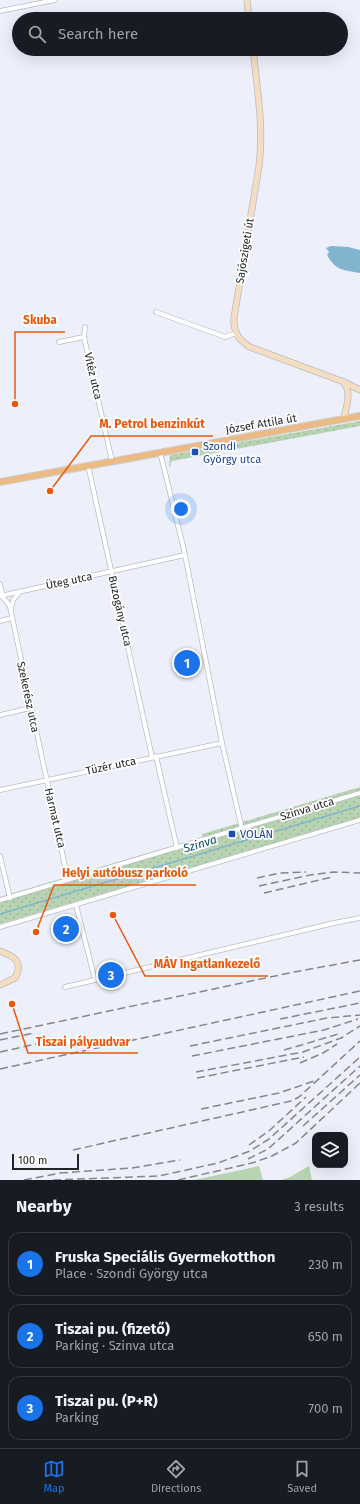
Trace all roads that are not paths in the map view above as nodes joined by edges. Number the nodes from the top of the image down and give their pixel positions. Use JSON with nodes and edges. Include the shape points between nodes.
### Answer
{"nodes":[{"id":1,"x":54,"y":0,"type":"edge"},
{"id":2,"x":247,"y":0,"type":"edge"},
{"id":3,"x":0,"y":11,"type":"edge"},
{"id":4,"x":248,"y":12,"type":"edge"},
{"id":5,"x":254,"y":56,"type":"edge"},
{"id":6,"x":156,"y":312,"type":"dead end"},
{"id":7,"x":85,"y":327,"type":"dead end"},
{"id":8,"x":236,"y":333,"type":"junction"},
{"id":9,"x":84,"y":337,"type":"junction"},
{"id":10,"x":59,"y":342,"type":"dead end"},
{"id":11,"x":344,"y":382,"type":"junction"},
{"id":12,"x":360,"y":391,"type":"edge"},
{"id":13,"x":349,"y":397,"type":"junction"},
{"id":14,"x":360,"y":416,"type":"edge"},
{"id":15,"x":344,"y":418,"type":"junction"},
{"id":16,"x":160,"y":452,"type":"junction"},
{"id":17,"x":112,"y":461,"type":"junction"},
{"id":18,"x":88,"y":465,"type":"junction"},
{"id":19,"x":0,"y":482,"type":"edge"},
{"id":20,"x":185,"y":555,"type":"junction"},
{"id":21,"x":111,"y":571,"type":"junction"},
{"id":22,"x":0,"y":584,"type":"edge"},
{"id":23,"x":25,"y":590,"type":"junction"},
{"id":24,"x":1,"y":595,"type":"edge"},
{"id":25,"x":11,"y":613,"type":"junction"},
{"id":26,"x":12,"y":618,"type":"junction"},
{"id":27,"x":0,"y":621,"type":"edge"},
{"id":28,"x":30,"y":708,"type":"junction"},
{"id":29,"x":0,"y":715,"type":"edge"},
{"id":30,"x":222,"y":743,"type":"junction"},
{"id":31,"x":154,"y":757,"type":"junction"},
{"id":32,"x":46,"y":780,"type":"junction"},
{"id":33,"x":0,"y":790,"type":"edge"},
{"id":34,"x":360,"y":793,"type":"edge"},
{"id":35,"x":360,"y":820,"type":"edge"},
{"id":36,"x":242,"y":829,"type":"junction"},
{"id":37,"x":177,"y":848,"type":"junction"},
{"id":38,"x":0,"y":856,"type":"edge"},
{"id":39,"x":68,"y":880,"type":"junction"},
{"id":40,"x":10,"y":898,"type":"junction"},
{"id":41,"x":0,"y":900,"type":"edge"},
{"id":42,"x":76,"y":905,"type":"junction"},
{"id":43,"x":360,"y":918,"type":"edge"},
{"id":44,"x":0,"y":927,"type":"edge"},
{"id":45,"x":0,"y":951,"type":"edge"},
{"id":46,"x":95,"y":980,"type":"junction"},
{"id":47,"x":0,"y":985,"type":"edge"},
{"id":48,"x":65,"y":987,"type":"dead end"}],
"edges":[{"from":1,"to":3,"type":"street"},
{"from":2,"to":4,"type":"main road"},
{"from":5,"to":8,"type":"main road","name":"Sajószigeti út","via":[[262,142],[234,318]]},
{"from":6,"to":8,"type":"street","via":[[225,337]]},
{"from":7,"to":9,"type":"street","name":"Vitéz utca"},
{"from":8,"to":11,"type":"main road","via":[[243,342],[255,349]]},
{"from":9,"to":10,"type":"street","name":"Vitéz utca"},
{"from":9,"to":17,"type":"street","name":"Vitéz utca"},
{"from":11,"to":12,"type":"main road"},
{"from":11,"to":13,"type":"main road"},
{"from":12,"to":13,"type":"main road"},
{"from":13,"to":15,"type":"main road"},
{"from":14,"to":15,"type":"main road","name":"József Attila út"},
{"from":15,"to":16,"type":"main road","name":"József Attila út"},
{"from":16,"to":17,"type":"main road","name":"József Attila út"},
{"from":16,"to":20,"type":"street"},
{"from":17,"to":18,"type":"main road","name":"József Attila út"},
{"from":18,"to":19,"type":"main road","name":"József Attila út"},
{"from":18,"to":21,"type":"street","name":"Buzogány utca"},
{"from":20,"to":21,"type":"street","name":"Üteg utca"},
{"from":20,"to":30,"type":"street"},
{"from":21,"to":23,"type":"street","name":"Üteg utca"},
{"from":21,"to":31,"type":"street","name":"Buzogány utca"},
{"from":22,"to":24,"type":"street","name":"Szekerész utca"},
{"from":23,"to":24,"type":"street","name":"Üteg utca"},
{"from":23,"to":25,"type":"street","via":[[13,600]]},
{"from":24,"to":25,"type":"street","name":"Szekerész utca"},
{"from":25,"to":26,"type":"street","name":"Szekerész utca"},
{"from":26,"to":27,"type":"street"},
{"from":26,"to":28,"type":"street","name":"Szekerész utca"},
{"from":28,"to":29,"type":"street"},
{"from":28,"to":32,"type":"street","name":"Szekerész utca"},
{"from":30,"to":31,"type":"street","name":"Tüzér utca"},
{"from":30,"to":36,"type":"street"},
{"from":31,"to":32,"type":"street","name":"Tüzér utca"},
{"from":31,"to":37,"type":"street","name":"Buzogány utca"},
{"from":32,"to":33,"type":"street","name":"Tüzér utca"},
{"from":32,"to":39,"type":"street","name":"Harmat utca"},
{"from":34,"to":36,"type":"street","name":"Szinva utca"},
{"from":35,"to":42,"type":"street"},
{"from":36,"to":37,"type":"street","name":"Szinva utca"},
{"from":37,"to":39,"type":"street","name":"Szinva utca"},
{"from":38,"to":40,"type":"street"},
{"from":39,"to":40,"type":"street","name":"Szinva utca"},
{"from":40,"to":41,"type":"street","name":"Szinva utca"},
{"from":42,"to":44,"type":"street"},
{"from":42,"to":46,"type":"street"},
{"from":43,"to":46,"type":"street"},
{"from":45,"to":47,"type":"main road","via":[[14,958],[18,962],[18,968],[15,978]]},
{"from":46,"to":48,"type":"street"}]}
